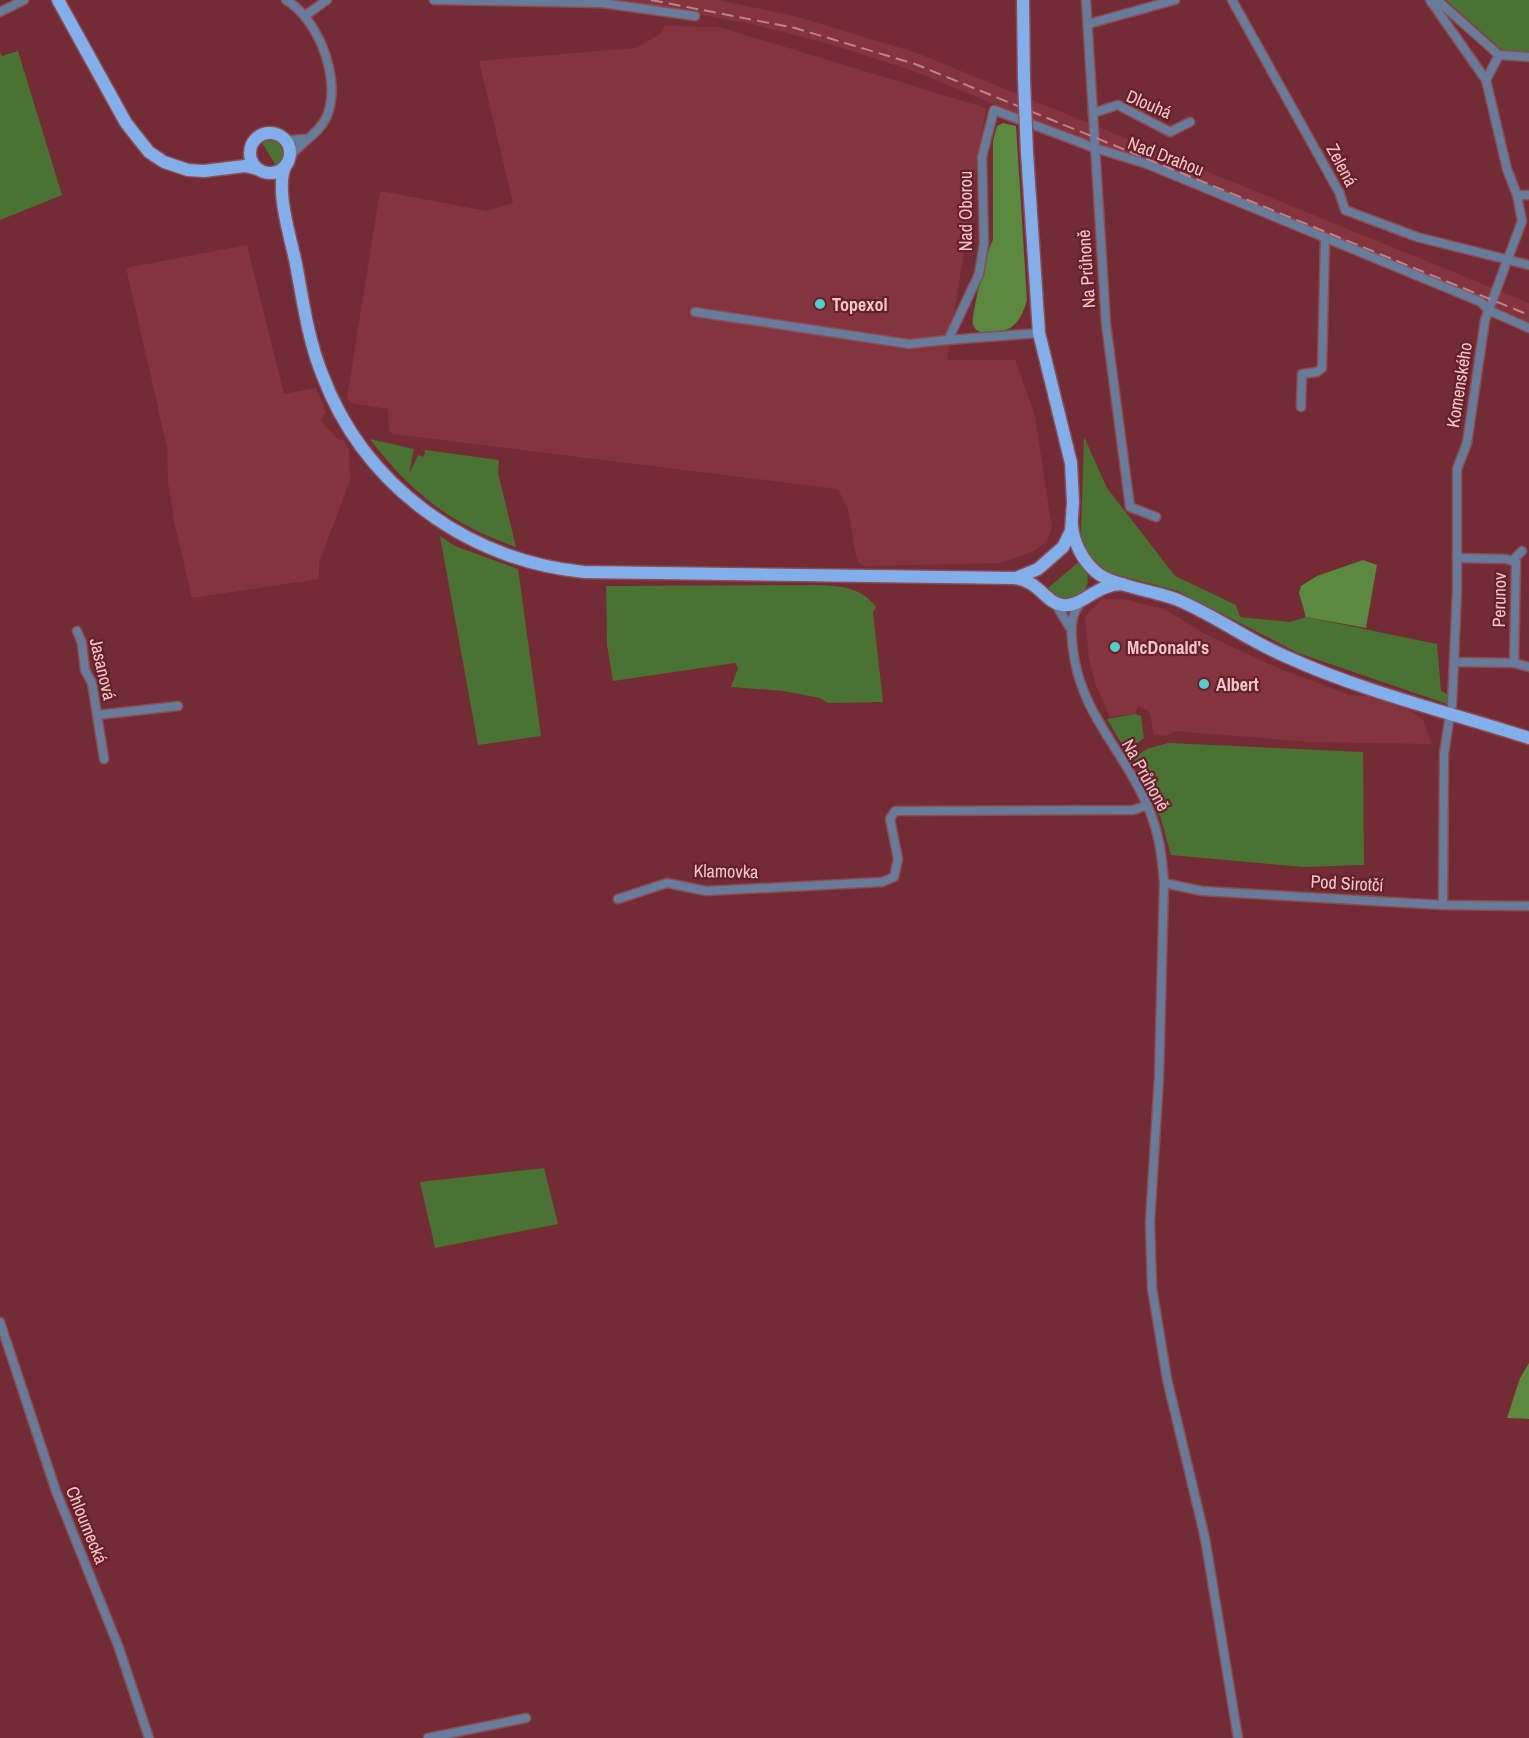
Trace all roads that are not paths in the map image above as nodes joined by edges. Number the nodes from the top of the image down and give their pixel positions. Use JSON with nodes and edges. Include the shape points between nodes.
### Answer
{"nodes":[{"id":1,"x":24,"y":0,"type":"edge"},
{"id":2,"x":58,"y":0,"type":"edge"},
{"id":3,"x":286,"y":0,"type":"edge"},
{"id":4,"x":327,"y":0,"type":"edge"},
{"id":5,"x":434,"y":0,"type":"edge"},
{"id":6,"x":1023,"y":0,"type":"edge"},
{"id":7,"x":1086,"y":0,"type":"edge"},
{"id":8,"x":1175,"y":0,"type":"edge"},
{"id":9,"x":1232,"y":0,"type":"edge"},
{"id":10,"x":1430,"y":0,"type":"edge"},
{"id":11,"x":1437,"y":0,"type":"edge"},
{"id":12,"x":0,"y":12,"type":"edge"},
{"id":13,"x":306,"y":15,"type":"junction"},
{"id":14,"x":695,"y":16,"type":"dead end"},
{"id":15,"x":1088,"y":24,"type":"junction"},
{"id":16,"x":1499,"y":55,"type":"junction"},
{"id":17,"x":1529,"y":57,"type":"edge"},
{"id":18,"x":1486,"y":80,"type":"junction"},
{"id":19,"x":994,"y":110,"type":"joint"},
{"id":20,"x":1093,"y":113,"type":"junction"},
{"id":21,"x":1190,"y":122,"type":"dead end"},
{"id":22,"x":281,"y":136,"type":"junction"},
{"id":23,"x":309,"y":138,"type":"junction"},
{"id":24,"x":250,"y":148,"type":"junction"},
{"id":25,"x":1095,"y":148,"type":"junction"},
{"id":26,"x":287,"y":162,"type":"junction"},
{"id":27,"x":227,"y":167,"type":"junction"},
{"id":28,"x":261,"y":171,"type":"junction"},
{"id":29,"x":1517,"y":195,"type":"junction"},
{"id":30,"x":1529,"y":195,"type":"edge"},
{"id":31,"x":283,"y":198,"type":"junction"},
{"id":32,"x":1325,"y":240,"type":"junction"},
{"id":33,"x":1506,"y":259,"type":"junction"},
{"id":34,"x":1529,"y":265,"type":"edge"},
{"id":35,"x":1488,"y":310,"type":"junction"},
{"id":36,"x":695,"y":312,"type":"dead end"},
{"id":37,"x":1529,"y":328,"type":"edge"},
{"id":38,"x":1039,"y":333,"type":"junction"},
{"id":39,"x":948,"y":340,"type":"junction"},
{"id":40,"x":1301,"y":407,"type":"dead end"},
{"id":41,"x":1156,"y":517,"type":"dead end"},
{"id":42,"x":1072,"y":525,"type":"junction"},
{"id":43,"x":1522,"y":551,"type":"dead end"},
{"id":44,"x":1056,"y":554,"type":"junction"},
{"id":45,"x":1457,"y":558,"type":"junction"},
{"id":46,"x":1513,"y":560,"type":"junction"},
{"id":47,"x":1088,"y":562,"type":"junction"},
{"id":48,"x":1044,"y":564,"type":"junction"},
{"id":49,"x":1014,"y":578,"type":"junction"},
{"id":50,"x":1123,"y":584,"type":"junction"},
{"id":51,"x":1044,"y":592,"type":"junction"},
{"id":52,"x":1084,"y":599,"type":"junction"},
{"id":53,"x":1054,"y":603,"type":"junction"},
{"id":54,"x":77,"y":631,"type":"dead end"},
{"id":55,"x":1071,"y":631,"type":"junction"},
{"id":56,"x":1455,"y":662,"type":"junction"},
{"id":57,"x":1514,"y":663,"type":"junction"},
{"id":58,"x":1529,"y":667,"type":"edge"},
{"id":59,"x":1452,"y":705,"type":"dead end"},
{"id":60,"x":177,"y":706,"type":"dead end"},
{"id":61,"x":97,"y":715,"type":"junction"},
{"id":62,"x":1449,"y":721,"type":"dead end"},
{"id":63,"x":1529,"y":738,"type":"edge"},
{"id":64,"x":104,"y":759,"type":"dead end"},
{"id":65,"x":1148,"y":805,"type":"junction"},
{"id":66,"x":1164,"y":883,"type":"junction"},
{"id":67,"x":618,"y":899,"type":"dead end"},
{"id":68,"x":1443,"y":905,"type":"junction"},
{"id":69,"x":1529,"y":906,"type":"edge"},
{"id":70,"x":0,"y":1322,"type":"edge"},
{"id":71,"x":526,"y":1718,"type":"dead end"},
{"id":72,"x":149,"y":1738,"type":"edge"},
{"id":73,"x":428,"y":1738,"type":"edge"},
{"id":74,"x":1238,"y":1738,"type":"edge"}],
"edges":[{"from":1,"to":12,"type":"street"},
{"from":2,"to":27,"type":"main road","via":[[126,123],[150,152],[164,162],[188,170]]},
{"from":3,"to":13,"type":"street"},
{"from":4,"to":13,"type":"street"},
{"from":5,"to":14,"type":"street","via":[[602,3]]},
{"from":6,"to":38,"type":"main road","bridge":true},
{"from":7,"to":15,"type":"street","name":"Na Průhoně"},
{"from":8,"to":15,"type":"street"},
{"from":9,"to":33,"type":"street","name":"Zelená","via":[[1339,192],[1345,210],[1417,237]]},
{"from":10,"to":18,"type":"street","name":"Komenského"},
{"from":11,"to":16,"type":"street"},
{"from":13,"to":23,"type":"street","via":[[321,41],[331,94],[325,120]]},
{"from":15,"to":20,"type":"street","name":"Na Průhoně"},
{"from":16,"to":17,"type":"street"},
{"from":16,"to":18,"type":"street"},
{"from":18,"to":29,"type":"street","name":"Komenského"},
{"from":19,"to":25,"type":"street","name":"Nad Drahou"},
{"from":19,"to":39,"type":"street","name":"Nad Oborou","via":[[982,157],[984,244],[979,274]]},
{"from":20,"to":21,"type":"street","name":"Dlouhá","via":[[1119,105],[1170,132]]},
{"from":20,"to":25,"type":"street","name":"Na Průhoně"},
{"from":22,"to":23,"type":"street","via":[[296,141]]},
{"from":22,"to":24,"type":"main road","via":[[262,134]]},
{"from":22,"to":26,"type":"main road","via":[[290,148]]},
{"from":23,"to":26,"type":"street"},
{"from":24,"to":27,"type":"main road"},
{"from":24,"to":28,"type":"main road","via":[[252,162]]},
{"from":25,"to":32,"type":"street","name":"Nad Drahou","via":[[1147,164]]},
{"from":25,"to":41,"type":"street","name":"Na Průhoně","via":[[1106,324],[1130,507]]},
{"from":26,"to":28,"type":"main road","via":[[276,172]]},
{"from":26,"to":31,"type":"main road","via":[[282,177]]},
{"from":27,"to":28,"type":"main road","via":[[245,166]]},
{"from":28,"to":31,"type":"main road"},
{"from":29,"to":30,"type":"street"},
{"from":29,"to":33,"type":"street","name":"Komenského","via":[[1522,221]]},
{"from":31,"to":49,"type":"main road","via":[[316,357],[344,421],[399,490],[470,540],[521,560],[584,572]]},
{"from":32,"to":35,"type":"street","name":"Nad Drahou","via":[[1481,302]]},
{"from":32,"to":40,"type":"street","via":[[1322,368],[1302,374]]},
{"from":33,"to":34,"type":"street","name":"Zelená"},
{"from":33,"to":35,"type":"street","name":"Komenského"},
{"from":35,"to":37,"type":"street","name":"Nad Drahou"},
{"from":35,"to":45,"type":"street","name":"Komenského","via":[[1467,443],[1457,470]]},
{"from":36,"to":39,"type":"street","via":[[909,344]]},
{"from":38,"to":39,"type":"street"},
{"from":38,"to":42,"type":"main road","via":[[1071,463]]},
{"from":42,"to":44,"type":"main road","via":[[1066,543]]},
{"from":42,"to":47,"type":"main road","via":[[1076,544]]},
{"from":43,"to":46,"type":"street"},
{"from":44,"to":47,"type":"main road","via":[[1071,552]]},
{"from":44,"to":48,"type":"main road"},
{"from":45,"to":46,"type":"street","name":"Perunov"},
{"from":45,"to":56,"type":"street","name":"Komenského"},
{"from":46,"to":57,"type":"street","name":"Perunov","via":[[1517,565]]},
{"from":47,"to":50,"type":"main road","via":[[1101,575]]},
{"from":47,"to":52,"type":"main road","via":[[1094,582]]},
{"from":48,"to":49,"type":"main road","via":[[1032,573]]},
{"from":48,"to":51,"type":"main road","via":[[1040,578]]},
{"from":49,"to":51,"type":"main road","via":[[1032,583]]},
{"from":50,"to":52,"type":"main road","via":[[1108,585]]},
{"from":50,"to":63,"type":"main road","via":[[1178,600],[1268,648],[1338,678]]},
{"from":51,"to":53,"type":"main road"},
{"from":52,"to":53,"type":"main road","via":[[1068,605]]},
{"from":52,"to":55,"type":"street","name":"Na Průhoně","via":[[1072,618]]},
{"from":53,"to":55,"type":"street","name":"Na Průhoně"},
{"from":54,"to":61,"type":"street","name":"Jasanová"},
{"from":55,"to":65,"type":"street","name":"Na Průhoně","via":[[1083,695]]},
{"from":56,"to":57,"type":"street"},
{"from":56,"to":59,"type":"street","name":"Komenského"},
{"from":57,"to":58,"type":"street"},
{"from":60,"to":61,"type":"street","name":"Jasanová"},
{"from":61,"to":64,"type":"street","name":"Jasanová"},
{"from":62,"to":68,"type":"street","via":[[1444,754]]},
{"from":65,"to":66,"type":"street","name":"Na Průhoně","via":[[1160,840]]},
{"from":65,"to":67,"type":"street","name":"Klamovka","via":[[1133,810],[895,811],[890,819],[898,860],[894,877],[882,882],[702,891],[667,883]]},
{"from":66,"to":68,"type":"street","name":"Pod Sirotčí","via":[[1202,891]]},
{"from":66,"to":74,"type":"street","name":"Na Průhoně","via":[[1159,1077],[1150,1222],[1152,1288],[1167,1379],[1205,1538]]},
{"from":68,"to":69,"type":"street","name":"Pod Sirotčí"},
{"from":70,"to":72,"type":"street","name":"Chloumecká","via":[[56,1491],[119,1648]]},
{"from":71,"to":73,"type":"street"}]}
